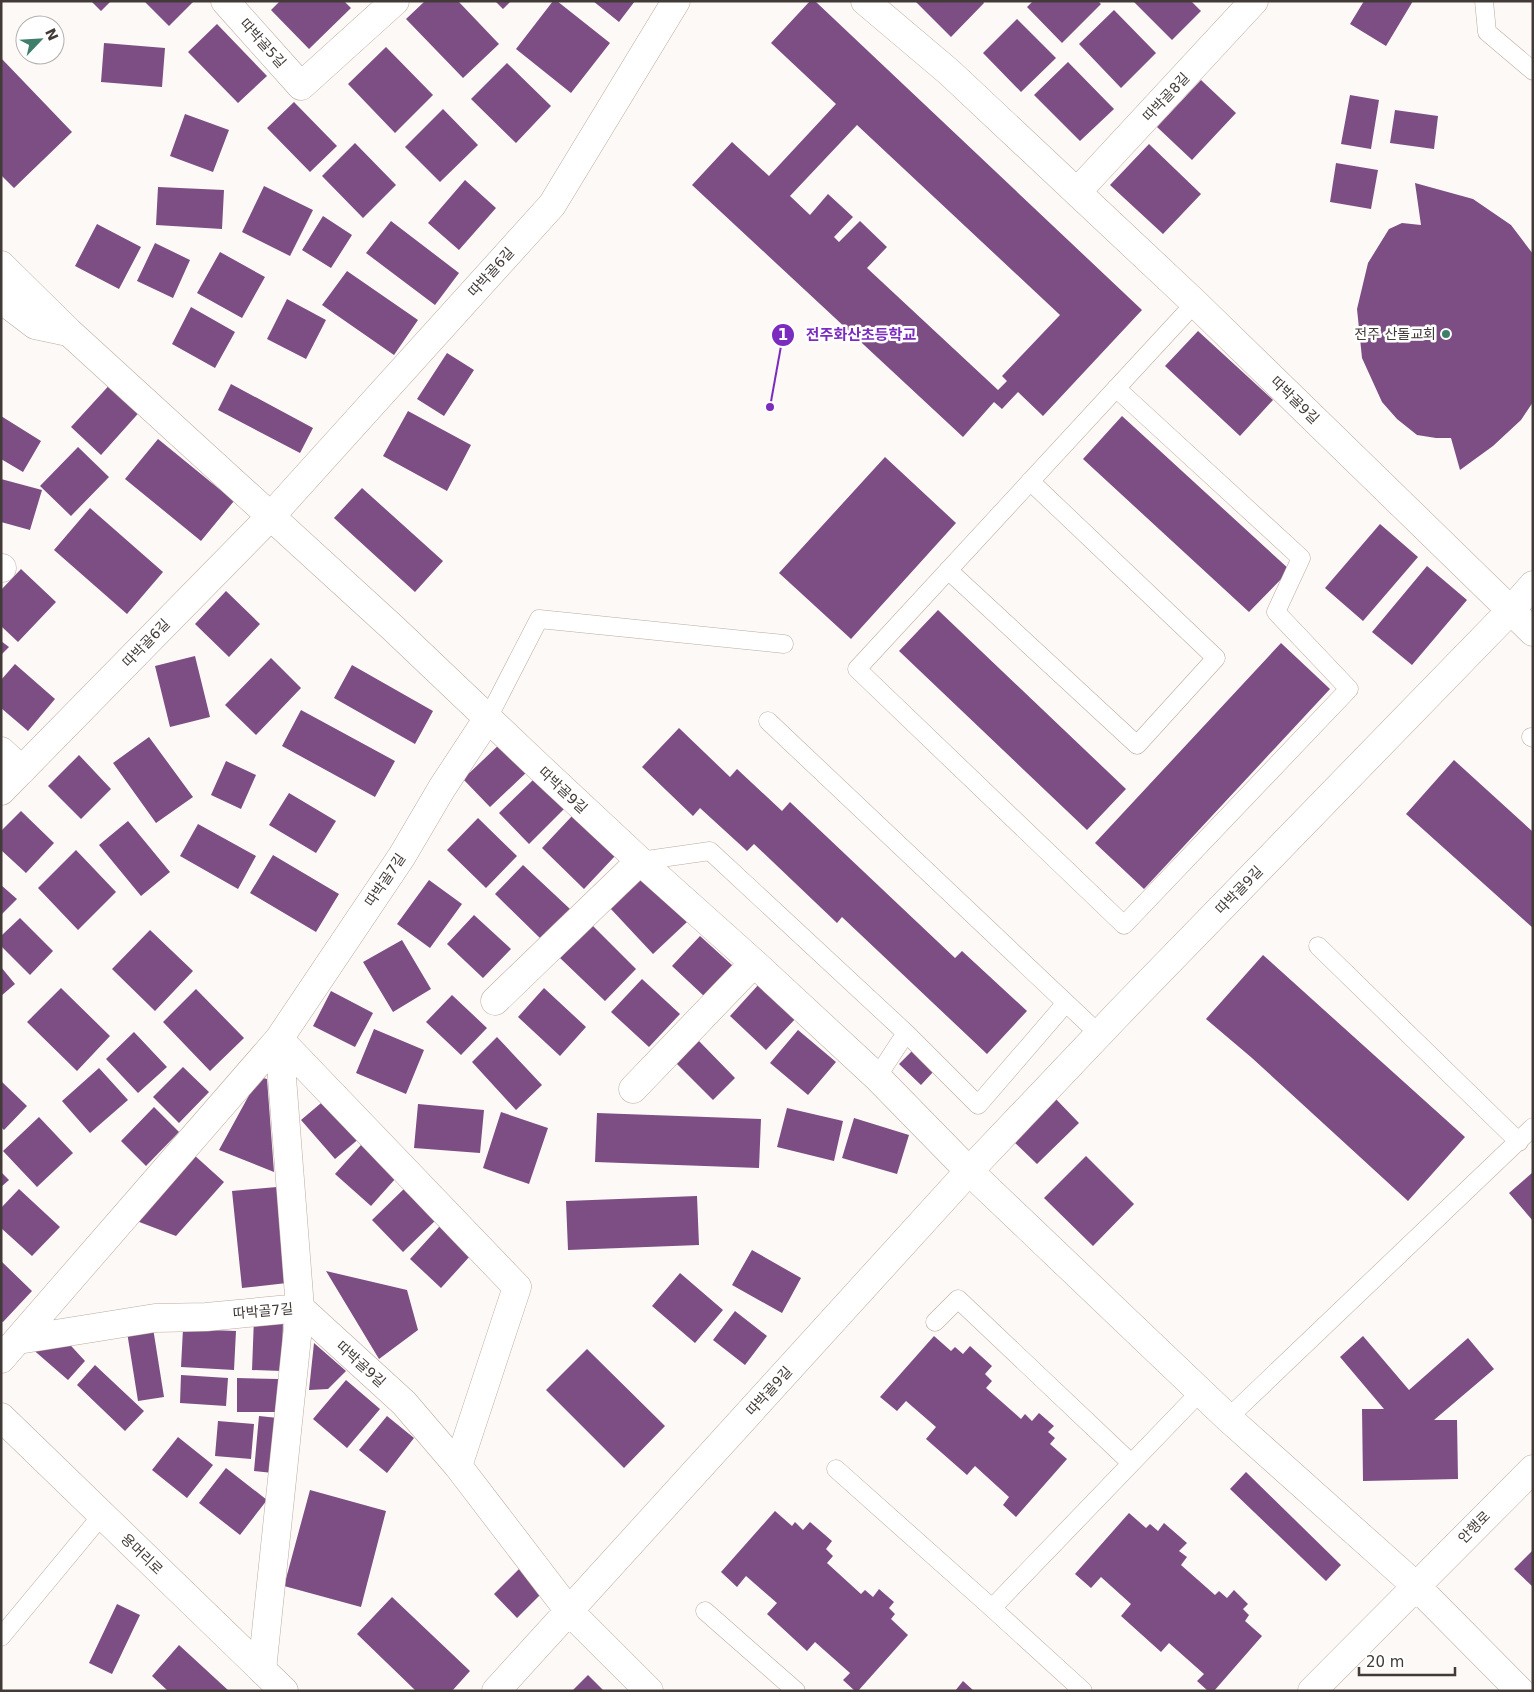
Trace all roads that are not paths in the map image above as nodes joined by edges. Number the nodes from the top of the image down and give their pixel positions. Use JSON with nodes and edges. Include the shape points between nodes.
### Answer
{"nodes":[{"id":1,"x":224,"y":1,"type":"edge"},
{"id":2,"x":395,"y":1,"type":"edge"},
{"id":3,"x":676,"y":1,"type":"edge"},
{"id":4,"x":865,"y":1,"type":"edge"},
{"id":5,"x":1254,"y":1,"type":"edge"},
{"id":6,"x":1484,"y":1,"type":"edge"},
{"id":7,"x":1533,"y":71,"type":"edge"},
{"id":8,"x":1077,"y":192,"type":"junction"},
{"id":9,"x":1,"y":265,"type":"edge"},
{"id":10,"x":1,"y":299,"type":"edge"},
{"id":11,"x":1195,"y":303,"type":"junction"},
{"id":12,"x":70,"y":332,"type":"junction"},
{"id":13,"x":1116,"y":388,"type":"junction"},
{"id":14,"x":1030,"y":481,"type":"junction"},
{"id":15,"x":270,"y":517,"type":"junction"},
{"id":16,"x":948,"y":570,"type":"junction"},
{"id":17,"x":1533,"y":585,"type":"edge"},
{"id":18,"x":1510,"y":611,"type":"junction"},
{"id":19,"x":1533,"y":632,"type":"edge"},
{"id":20,"x":784,"y":644,"type":"dead end"},
{"id":21,"x":488,"y":718,"type":"junction"},
{"id":22,"x":768,"y":721,"type":"dead end"},
{"id":23,"x":1,"y":751,"type":"edge"},
{"id":24,"x":22,"y":770,"type":"junction"},
{"id":25,"x":1,"y":791,"type":"edge"},
{"id":26,"x":640,"y":861,"type":"junction"},
{"id":27,"x":1318,"y":946,"type":"dead end"},
{"id":28,"x":754,"y":962,"type":"junction"},
{"id":29,"x":495,"y":1001,"type":"dead end"},
{"id":30,"x":1066,"y":1003,"type":"junction"},
{"id":31,"x":906,"y":1033,"type":"junction"},
{"id":32,"x":1099,"y":1034,"type":"junction"},
{"id":33,"x":278,"y":1039,"type":"junction"},
{"id":34,"x":877,"y":1077,"type":"junction"},
{"id":35,"x":633,"y":1089,"type":"dead end"},
{"id":36,"x":1533,"y":1128,"type":"edge"},
{"id":37,"x":1519,"y":1142,"type":"junction"},
{"id":38,"x":969,"y":1171,"type":"junction"},
{"id":39,"x":300,"y":1308,"type":"junction"},
{"id":40,"x":935,"y":1322,"type":"dead end"},
{"id":41,"x":10,"y":1349,"type":"edge"},
{"id":42,"x":1200,"y":1392,"type":"junction"},
{"id":43,"x":1,"y":1417,"type":"edge"},
{"id":44,"x":1228,"y":1418,"type":"junction"},
{"id":45,"x":1132,"y":1463,"type":"junction"},
{"id":46,"x":458,"y":1466,"type":"junction"},
{"id":47,"x":1533,"y":1468,"type":"edge"},
{"id":48,"x":836,"y":1469,"type":"dead end"},
{"id":49,"x":102,"y":1515,"type":"junction"},
{"id":50,"x":1416,"y":1586,"type":"junction"},
{"id":51,"x":992,"y":1608,"type":"junction"},
{"id":52,"x":569,"y":1611,"type":"junction"},
{"id":53,"x":705,"y":1611,"type":"dead end"},
{"id":54,"x":1,"y":1637,"type":"edge"},
{"id":55,"x":262,"y":1670,"type":"junction"},
{"id":56,"x":284,"y":1691,"type":"edge"},
{"id":57,"x":496,"y":1691,"type":"edge"},
{"id":58,"x":649,"y":1691,"type":"edge"},
{"id":59,"x":796,"y":1691,"type":"edge"},
{"id":60,"x":1083,"y":1691,"type":"edge"},
{"id":61,"x":1312,"y":1691,"type":"edge"},
{"id":62,"x":1520,"y":1691,"type":"edge"}],
"edges":[{"from":1,"to":2,"type":"street","name":"따박골5길","via":[[301,86]]},
{"from":3,"to":15,"type":"street","name":"따박골6길","via":[[552,205]]},
{"from":4,"to":8,"type":"street","name":"따박골9길","via":[[949,72]]},
{"from":5,"to":8,"type":"street","name":"따박골8길"},
{"from":6,"to":7,"type":"lane","via":[[1487,32]]},
{"from":8,"to":11,"type":"street","name":"따박골9길"},
{"from":9,"to":12,"type":"street"},
{"from":10,"to":12,"type":"street","via":[[35,325]]},
{"from":11,"to":13,"type":"lane"},
{"from":11,"to":18,"type":"street","name":"따박골9길"},
{"from":12,"to":15,"type":"street"},
{"from":13,"to":14,"type":"lane"},
{"from":13,"to":16,"type":"lane","via":[[1301,558],[1276,612],[1349,688],[1124,925],[857,669]]},
{"from":14,"to":16,"type":"lane"},
{"from":14,"to":16,"type":"lane","via":[[1216,658],[1137,745]]},
{"from":15,"to":21,"type":"street"},
{"from":15,"to":24,"type":"street","name":"따박골6길"},
{"from":17,"to":18,"type":"street","name":"따박골9길"},
{"from":18,"to":19,"type":"street","name":"따박골9길"},
{"from":18,"to":32,"type":"street","name":"따박골9길"},
{"from":20,"to":21,"type":"lane","via":[[539,619]]},
{"from":21,"to":26,"type":"street","name":"따박골9길"},
{"from":21,"to":33,"type":"street","name":"따박골7길","via":[[402,856]]},
{"from":22,"to":30,"type":"lane"},
{"from":23,"to":24,"type":"street"},
{"from":24,"to":25,"type":"street","name":"따박골6길"},
{"from":26,"to":28,"type":"street","name":"따박골9길"},
{"from":26,"to":29,"type":"street"},
{"from":26,"to":31,"type":"lane","via":[[710,851]]},
{"from":27,"to":37,"type":"lane"},
{"from":28,"to":34,"type":"street","name":"따박골9길"},
{"from":28,"to":35,"type":"street"},
{"from":30,"to":31,"type":"lane","via":[[978,1105]]},
{"from":30,"to":32,"type":"lane"},
{"from":31,"to":34,"type":"lane"},
{"from":32,"to":38,"type":"street","name":"따박골9길"},
{"from":33,"to":39,"type":"street","name":"따박골7길"},
{"from":33,"to":41,"type":"street","name":"따박골7길"},
{"from":33,"to":46,"type":"street","via":[[517,1287]]},
{"from":34,"to":38,"type":"street","name":"따박골9길"},
{"from":36,"to":37,"type":"lane"},
{"from":37,"to":44,"type":"lane"},
{"from":38,"to":42,"type":"street"},
{"from":38,"to":52,"type":"street","name":"따박골9길"},
{"from":39,"to":41,"type":"street","name":"따박골7길","via":[[206,1317],[155,1318]]},
{"from":39,"to":46,"type":"street","name":"따박골9길","via":[[404,1403]]},
{"from":39,"to":55,"type":"street"},
{"from":40,"to":45,"type":"lane","via":[[958,1299]]},
{"from":42,"to":44,"type":"street"},
{"from":42,"to":45,"type":"lane"},
{"from":43,"to":49,"type":"street","name":"용머리로"},
{"from":44,"to":50,"type":"street"},
{"from":45,"to":51,"type":"lane"},
{"from":46,"to":52,"type":"street","name":"따박골9길"},
{"from":47,"to":50,"type":"street","name":"안행로"},
{"from":48,"to":51,"type":"lane"},
{"from":49,"to":54,"type":"lane"},
{"from":49,"to":55,"type":"street","name":"용머리로"},
{"from":50,"to":61,"type":"street","name":"안행로"},
{"from":50,"to":62,"type":"street"},
{"from":51,"to":60,"type":"lane"},
{"from":52,"to":57,"type":"street","name":"따박골9길"},
{"from":52,"to":58,"type":"street","name":"따박골9길"},
{"from":53,"to":59,"type":"lane"},
{"from":55,"to":56,"type":"street","name":"용머리로"}]}
